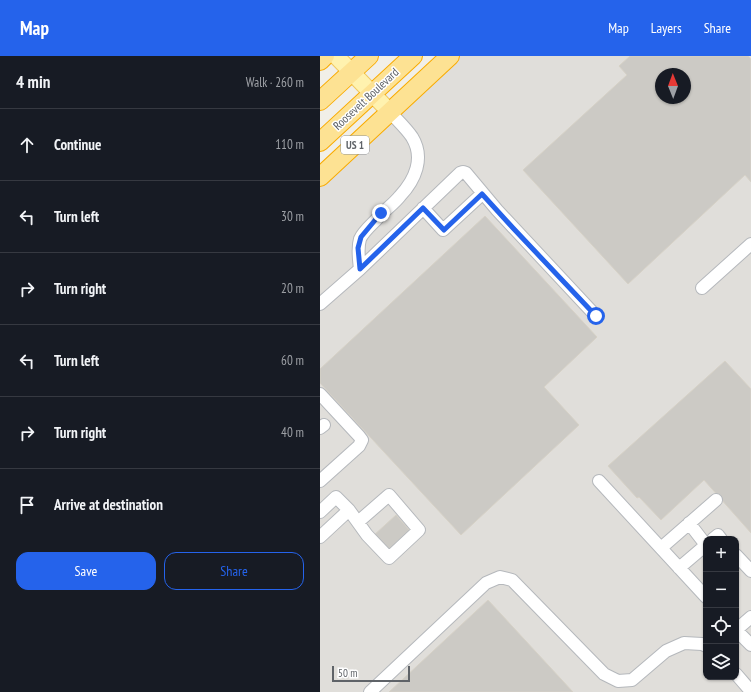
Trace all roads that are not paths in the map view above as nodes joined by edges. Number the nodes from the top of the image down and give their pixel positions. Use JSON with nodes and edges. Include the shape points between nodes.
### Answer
{"nodes":[{"id":1,"x":325,"y":56,"type":"edge"},
{"id":2,"x":336,"y":56,"type":"edge"},
{"id":3,"x":369,"y":56,"type":"edge"},
{"id":4,"x":413,"y":56,"type":"edge"},
{"id":5,"x":450,"y":56,"type":"edge"},
{"id":6,"x":320,"y":61,"type":"edge"},
{"id":7,"x":352,"y":72,"type":"junction"},
{"id":8,"x":372,"y":94,"type":"junction"},
{"id":9,"x":320,"y":101,"type":"edge"},
{"id":10,"x":390,"y":112,"type":"junction"},
{"id":11,"x":320,"y":142,"type":"edge"},
{"id":12,"x":320,"y":177,"type":"edge"},
{"id":13,"x":482,"y":194,"type":"junction"},
{"id":14,"x":423,"y":208,"type":"junction"},
{"id":15,"x":751,"y":244,"type":"edge"},
{"id":16,"x":360,"y":269,"type":"junction"},
{"id":17,"x":702,"y":288,"type":"dead end"},
{"id":18,"x":320,"y":304,"type":"edge"},
{"id":19,"x":596,"y":316,"type":"dead end"},
{"id":20,"x":320,"y":394,"type":"edge"},
{"id":21,"x":599,"y":481,"type":"dead end"},
{"id":22,"x":320,"y":482,"type":"edge"},
{"id":23,"x":716,"y":500,"type":"dead end"},
{"id":24,"x":349,"y":510,"type":"junction"},
{"id":25,"x":320,"y":512,"type":"edge"},
{"id":26,"x":358,"y":522,"type":"junction"},
{"id":27,"x":689,"y":523,"type":"junction"},
{"id":28,"x":320,"y":537,"type":"edge"},
{"id":29,"x":703,"y":541,"type":"edge"},
{"id":30,"x":661,"y":548,"type":"junction"},
{"id":31,"x":703,"y":548,"type":"edge"},
{"id":32,"x":739,"y":558,"type":"edge"},
{"id":33,"x":679,"y":568,"type":"junction"},
{"id":34,"x":751,"y":571,"type":"edge"},
{"id":35,"x":703,"y":595,"type":"edge"},
{"id":36,"x":751,"y":617,"type":"edge"},
{"id":37,"x":739,"y":627,"type":"edge"},
{"id":38,"x":739,"y":633,"type":"edge"},
{"id":39,"x":703,"y":644,"type":"edge"},
{"id":40,"x":751,"y":645,"type":"edge"},
{"id":41,"x":739,"y":677,"type":"edge"},
{"id":42,"x":751,"y":689,"type":"edge"},
{"id":43,"x":370,"y":692,"type":"edge"}],
"edges":[{"from":1,"to":6,"type":"highway"},
{"from":2,"to":7,"type":"main road"},
{"from":3,"to":7,"type":"highway"},
{"from":4,"to":8,"type":"highway","name":"Roosevelt Boulevard","number":"US 1"},
{"from":5,"to":10,"type":"highway","number":"US 1"},
{"from":7,"to":8,"type":"main road"},
{"from":7,"to":9,"type":"highway"},
{"from":8,"to":10,"type":"main road"},
{"from":8,"to":11,"type":"highway","name":"Roosevelt Boulevard","number":"US 1"},
{"from":10,"to":12,"type":"highway","number":"US 1"},
{"from":10,"to":16,"type":"lane","via":[[414,139],[418,155],[416,174],[406,190],[381,213],[361,237],[358,248]]},
{"from":13,"to":14,"type":"lane","via":[[444,230]]},
{"from":13,"to":14,"type":"lane","via":[[463,172]]},
{"from":13,"to":19,"type":"lane"},
{"from":14,"to":16,"type":"lane"},
{"from":15,"to":17,"type":"lane"},
{"from":16,"to":18,"type":"lane"},
{"from":20,"to":22,"type":"lane","via":[[362,440],[359,446]]},
{"from":21,"to":30,"type":"lane"},
{"from":23,"to":27,"type":"lane"},
{"from":24,"to":25,"type":"lane","via":[[336,497]]},
{"from":24,"to":26,"type":"lane"},
{"from":24,"to":28,"type":"lane"},
{"from":26,"to":26,"type":"lane","via":[[389,495],[419,530],[389,558]]},
{"from":27,"to":29,"type":"lane"},
{"from":27,"to":30,"type":"lane"},
{"from":30,"to":33,"type":"lane"},
{"from":31,"to":33,"type":"lane"},
{"from":32,"to":34,"type":"lane"},
{"from":33,"to":35,"type":"lane"},
{"from":36,"to":37,"type":"lane"},
{"from":38,"to":40,"type":"lane"},
{"from":39,"to":43,"type":"lane","via":[[684,643],[666,651],[632,680],[618,681],[604,674],[512,580],[500,577],[486,583]]},
{"from":41,"to":42,"type":"lane"}]}
